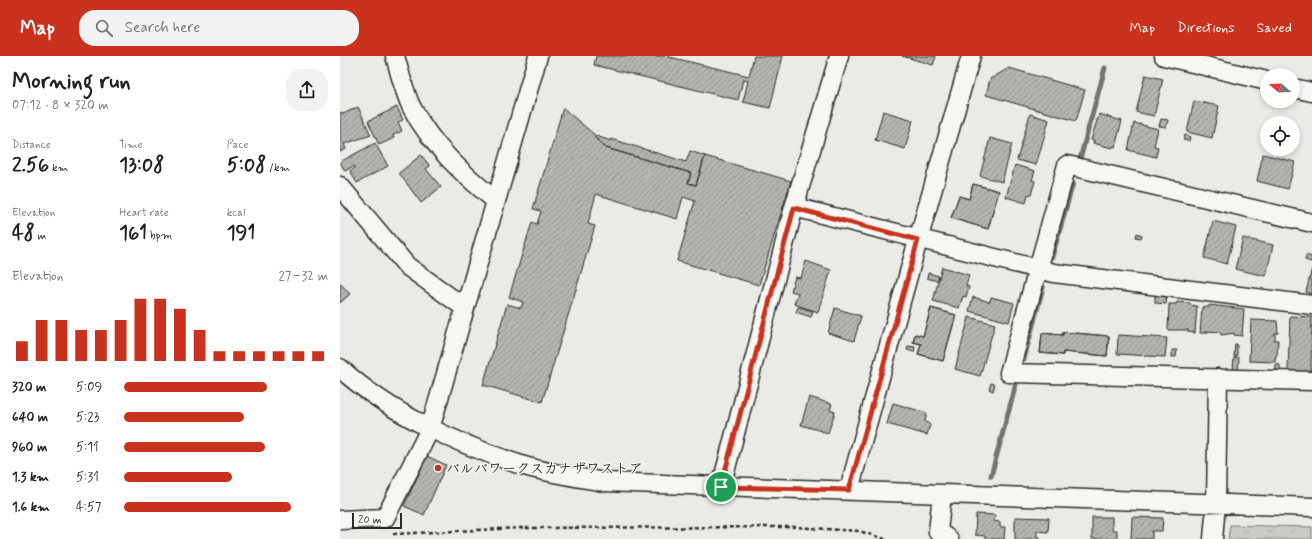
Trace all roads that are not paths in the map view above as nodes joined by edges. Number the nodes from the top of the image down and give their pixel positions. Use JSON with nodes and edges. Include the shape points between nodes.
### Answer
{"nodes":[{"id":1,"x":394,"y":56,"type":"edge"},
{"id":2,"x":538,"y":56,"type":"edge"},
{"id":3,"x":839,"y":56,"type":"edge"},
{"id":4,"x":971,"y":56,"type":"edge"},
{"id":5,"x":1164,"y":56,"type":"edge"},
{"id":6,"x":1260,"y":79,"type":"edge"},
{"id":7,"x":1300,"y":89,"type":"edge"},
{"id":8,"x":1312,"y":92,"type":"edge"},
{"id":9,"x":340,"y":186,"type":"edge"},
{"id":10,"x":496,"y":202,"type":"junction"},
{"id":11,"x":794,"y":208,"type":"junction"},
{"id":12,"x":1312,"y":223,"type":"edge"},
{"id":13,"x":918,"y":240,"type":"junction"},
{"id":14,"x":1038,"y":269,"type":"junction"},
{"id":15,"x":1312,"y":305,"type":"edge"},
{"id":16,"x":465,"y":308,"type":"junction"},
{"id":17,"x":340,"y":368,"type":"edge"},
{"id":18,"x":1218,"y":378,"type":"junction"},
{"id":19,"x":1312,"y":381,"type":"edge"},
{"id":20,"x":430,"y":429,"type":"junction"},
{"id":21,"x":721,"y":487,"type":"junction"},
{"id":22,"x":849,"y":490,"type":"junction"},
{"id":23,"x":942,"y":494,"type":"junction"},
{"id":24,"x":1216,"y":504,"type":"junction"},
{"id":25,"x":1312,"y":507,"type":"edge"},
{"id":26,"x":340,"y":520,"type":"edge"},
{"id":27,"x":949,"y":539,"type":"edge"},
{"id":28,"x":1213,"y":539,"type":"edge"}],
"edges":[{"from":1,"to":10,"type":"street","via":[[412,108],[434,142],[463,175]]},
{"from":2,"to":10,"type":"street"},
{"from":3,"to":11,"type":"street"},
{"from":4,"to":13,"type":"street"},
{"from":5,"to":6,"type":"street"},
{"from":7,"to":8,"type":"street"},
{"from":9,"to":16,"type":"street","via":[[407,266]]},
{"from":10,"to":16,"type":"street"},
{"from":11,"to":13,"type":"street"},
{"from":11,"to":21,"type":"street"},
{"from":12,"to":14,"type":"street","via":[[1067,165]]},
{"from":13,"to":14,"type":"street"},
{"from":13,"to":22,"type":"street"},
{"from":14,"to":15,"type":"street"},
{"from":14,"to":18,"type":"street","via":[[1009,373]]},
{"from":16,"to":20,"type":"street"},
{"from":17,"to":20,"type":"street","via":[[361,387]]},
{"from":18,"to":19,"type":"street"},
{"from":18,"to":24,"type":"street"},
{"from":20,"to":21,"type":"street","via":[[522,465],[604,482]]},
{"from":20,"to":26,"type":"street","via":[[386,518]]},
{"from":21,"to":22,"type":"street"},
{"from":22,"to":23,"type":"street"},
{"from":23,"to":24,"type":"street"},
{"from":23,"to":27,"type":"street","via":[[938,532]]},
{"from":24,"to":25,"type":"street"},
{"from":24,"to":28,"type":"street"}]}
